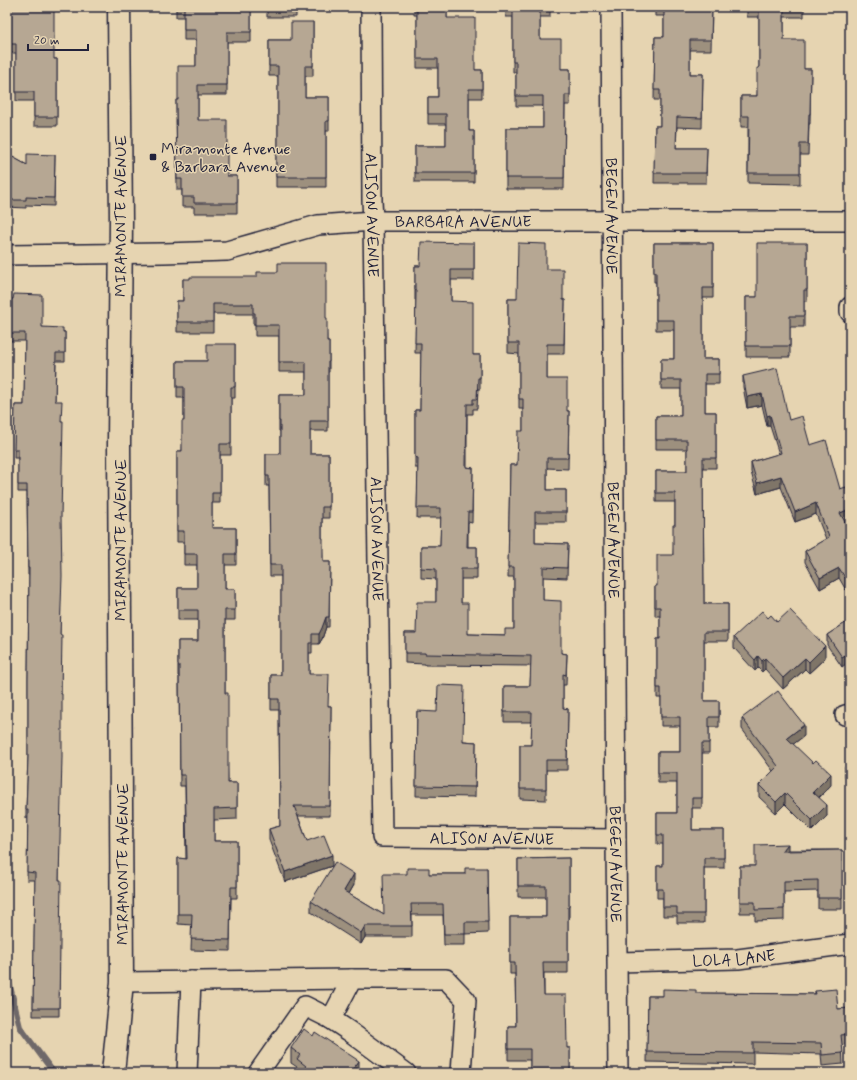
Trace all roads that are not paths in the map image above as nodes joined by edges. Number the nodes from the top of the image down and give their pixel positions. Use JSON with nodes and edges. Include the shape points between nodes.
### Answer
{"nodes":[{"id":1,"x":119,"y":7,"type":"edge"},
{"id":2,"x":371,"y":7,"type":"edge"},
{"id":3,"x":611,"y":7,"type":"edge"},
{"id":4,"x":374,"y":221,"type":"junction"},
{"id":5,"x":612,"y":221,"type":"junction"},
{"id":6,"x":850,"y":221,"type":"edge"},
{"id":7,"x":121,"y":254,"type":"junction"},
{"id":8,"x":7,"y":255,"type":"edge"},
{"id":9,"x":850,"y":307,"type":"edge"},
{"id":10,"x":850,"y":312,"type":"edge"},
{"id":11,"x":616,"y":839,"type":"junction"},
{"id":12,"x":850,"y":944,"type":"edge"},
{"id":13,"x":618,"y":962,"type":"junction"},
{"id":14,"x":352,"y":979,"type":"junction"},
{"id":15,"x":297,"y":980,"type":"junction"},
{"id":16,"x":191,"y":981,"type":"junction"},
{"id":17,"x":122,"y":982,"type":"junction"},
{"id":18,"x":305,"y":1006,"type":"junction"},
{"id":19,"x":331,"y":1019,"type":"junction"},
{"id":20,"x":113,"y":1073,"type":"edge"},
{"id":21,"x":187,"y":1073,"type":"edge"},
{"id":22,"x":258,"y":1073,"type":"edge"},
{"id":23,"x":406,"y":1073,"type":"edge"},
{"id":24,"x":461,"y":1073,"type":"edge"},
{"id":25,"x":618,"y":1073,"type":"edge"}],
"edges":[{"from":1,"to":7,"type":"main road","name":"MIRAMONTE AVENUE"},
{"from":2,"to":4,"type":"street","name":"ALISON AVENUE"},
{"from":3,"to":5,"type":"street","name":"BEGEN AVENUE"},
{"from":4,"to":5,"type":"street","name":"BARBARA AVENUE"},
{"from":4,"to":7,"type":"street","name":"BARBARA AVENUE","via":[[318,225],[227,250]]},
{"from":4,"to":11,"type":"street","name":"ALISON AVENUE","via":[[382,837]]},
{"from":5,"to":6,"type":"street","name":"BARBARA AVENUE"},
{"from":5,"to":11,"type":"street","name":"BEGEN AVENUE"},
{"from":7,"to":8,"type":"street","name":"BARBARA AVENUE"},
{"from":7,"to":17,"type":"main road","name":"MIRAMONTE AVENUE","via":[[119,452]]},
{"from":9,"to":10,"type":"street"},
{"from":11,"to":13,"type":"street","name":"BEGEN AVENUE"},
{"from":12,"to":13,"type":"street","name":"LOLA LANE","via":[[738,959]]},
{"from":13,"to":25,"type":"street","name":"BEGEN AVENUE"},
{"from":14,"to":15,"type":"street"},
{"from":14,"to":19,"type":"street"},
{"from":14,"to":24,"type":"street","via":[[446,979],[466,1000]]},
{"from":15,"to":16,"type":"street"},
{"from":15,"to":18,"type":"street"},
{"from":16,"to":17,"type":"street"},
{"from":16,"to":21,"type":"street"},
{"from":17,"to":20,"type":"main road","name":"MIRAMONTE AVENUE"},
{"from":18,"to":19,"type":"street"},
{"from":18,"to":22,"type":"street"},
{"from":19,"to":23,"type":"street"}]}
